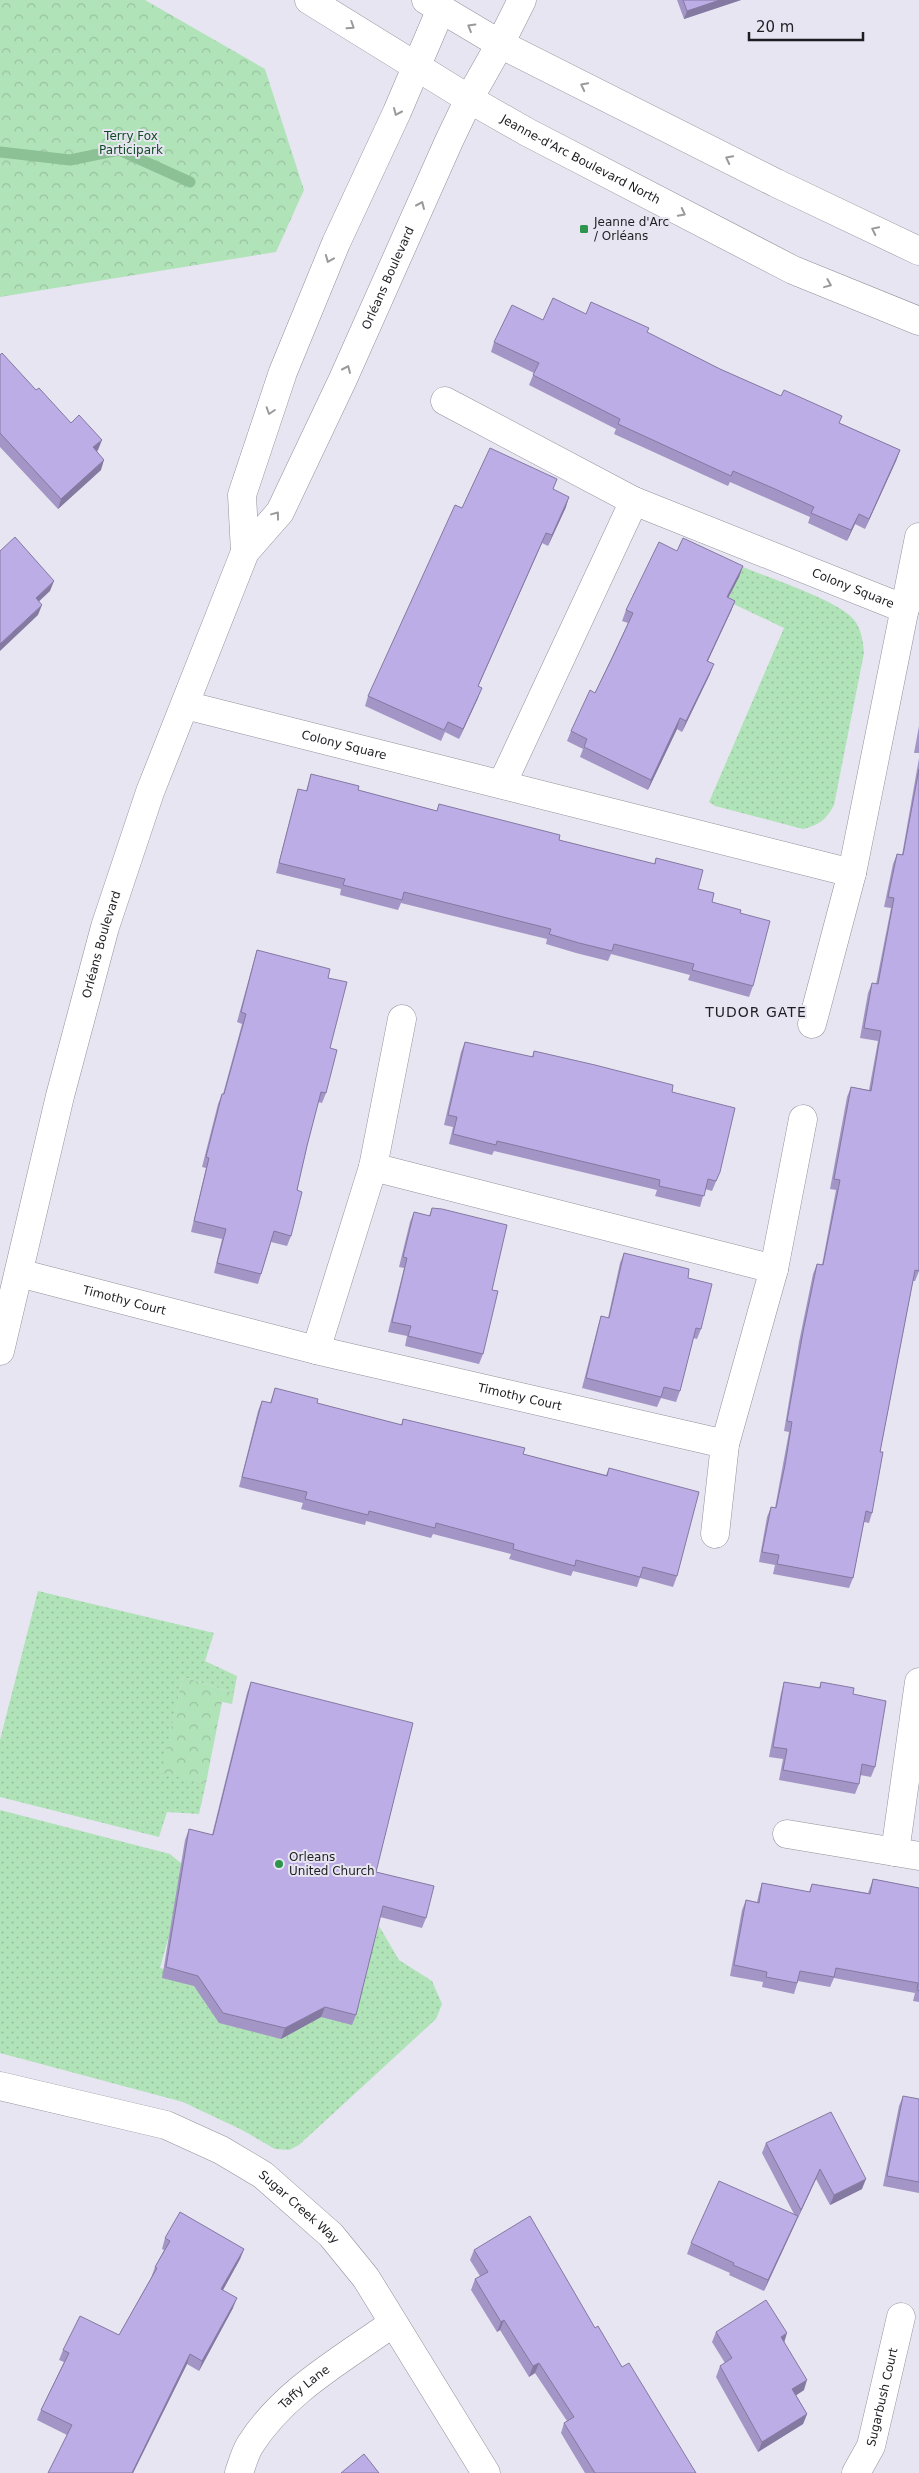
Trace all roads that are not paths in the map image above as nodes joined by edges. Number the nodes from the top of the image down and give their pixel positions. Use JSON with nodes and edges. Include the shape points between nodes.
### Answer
{"nodes":[{"id":1,"x":309,"y":0,"type":"edge"},
{"id":2,"x":522,"y":0,"type":"edge"},
{"id":3,"x":438,"y":3,"type":"edge"},
{"id":4,"x":500,"y":44,"type":"junction"},
{"id":5,"x":416,"y":67,"type":"junction"},
{"id":6,"x":469,"y":99,"type":"junction"},
{"id":7,"x":919,"y":251,"type":"edge"},
{"id":8,"x":919,"y":320,"type":"edge"},
{"id":9,"x":445,"y":401,"type":"dead end"},
{"id":10,"x":634,"y":501,"type":"junction"},
{"id":11,"x":919,"y":537,"type":"edge"},
{"id":12,"x":245,"y":552,"type":"junction"},
{"id":13,"x":905,"y":609,"type":"junction"},
{"id":14,"x":185,"y":705,"type":"junction"},
{"id":15,"x":502,"y":784,"type":"junction"},
{"id":16,"x":852,"y":873,"type":"junction"},
{"id":17,"x":402,"y":1019,"type":"dead end"},
{"id":18,"x":812,"y":1024,"type":"dead end"},
{"id":19,"x":803,"y":1119,"type":"dead end"},
{"id":20,"x":373,"y":1167,"type":"junction"},
{"id":21,"x":774,"y":1269,"type":"junction"},
{"id":22,"x":19,"y":1273,"type":"junction"},
{"id":23,"x":316,"y":1350,"type":"junction"},
{"id":24,"x":0,"y":1351,"type":"edge"},
{"id":25,"x":725,"y":1444,"type":"junction"},
{"id":26,"x":714,"y":1534,"type":"dead end"},
{"id":27,"x":919,"y":1682,"type":"edge"},
{"id":28,"x":787,"y":1834,"type":"dead end"},
{"id":29,"x":907,"y":1854,"type":"edge"},
{"id":30,"x":0,"y":2086,"type":"edge"},
{"id":31,"x":901,"y":2318,"type":"dead end"},
{"id":32,"x":393,"y":2323,"type":"junction"},
{"id":33,"x":239,"y":2473,"type":"edge"},
{"id":34,"x":486,"y":2473,"type":"edge"},
{"id":35,"x":856,"y":2473,"type":"edge"}],
"edges":[{"from":1,"to":5,"type":"street","name":"Jeanne-d'Arc Boulevard North","one_way":true},
{"from":2,"to":4,"type":"street","name":"Orléans Boulevard"},
{"from":4,"to":3,"type":"street","one_way":true},
{"from":3,"to":5,"type":"street","name":"Orléans Boulevard"},
{"from":4,"to":6,"type":"street","name":"Orléans Boulevard"},
{"from":7,"to":4,"type":"street","one_way":true},
{"from":5,"to":6,"type":"street","name":"Jeanne-d'Arc Boulevard North"},
{"from":5,"to":12,"type":"street","name":"Orléans Boulevard","one_way":true,"via":[[336,243],[283,372],[242,496]]},
{"from":6,"to":8,"type":"street","name":"Jeanne-d'Arc Boulevard North","one_way":true,"via":[[793,270]]},
{"from":12,"to":6,"type":"street","name":"Orléans Boulevard","one_way":true,"via":[[280,512]]},
{"from":9,"to":10,"type":"street","name":"Colony Square"},
{"from":10,"to":13,"type":"street","name":"Colony Square"},
{"from":10,"to":15,"type":"street"},
{"from":11,"to":13,"type":"street"},
{"from":12,"to":14,"type":"street","name":"Orléans Boulevard"},
{"from":13,"to":16,"type":"street","name":"Colony Square"},
{"from":14,"to":15,"type":"street","name":"Colony Square"},
{"from":14,"to":22,"type":"street","name":"Orléans Boulevard","via":[[150,792],[105,927],[60,1096]]},
{"from":15,"to":16,"type":"street","name":"Colony Square"},
{"from":16,"to":18,"type":"street","name":"Colony Square"},
{"from":17,"to":20,"type":"street"},
{"from":19,"to":21,"type":"street"},
{"from":20,"to":21,"type":"street"},
{"from":20,"to":23,"type":"street"},
{"from":21,"to":25,"type":"street"},
{"from":22,"to":23,"type":"street","name":"Timothy Court"},
{"from":22,"to":24,"type":"street","name":"Orléans Boulevard"},
{"from":23,"to":25,"type":"street","name":"Timothy Court"},
{"from":25,"to":26,"type":"street"},
{"from":27,"to":29,"type":"street"},
{"from":28,"to":29,"type":"street"},
{"from":30,"to":32,"type":"street","name":"Sugar Creek Way","via":[[166,2125],[221,2150],[263,2175],[331,2235],[366,2278]]},
{"from":31,"to":35,"type":"street","name":"Sugarbush Court","via":[[871,2446]]},
{"from":32,"to":33,"type":"street","name":"Taffy Lane","via":[[304,2386],[286,2403],[250,2445]]},
{"from":32,"to":34,"type":"street","name":"Sugar Creek Way"}]}
